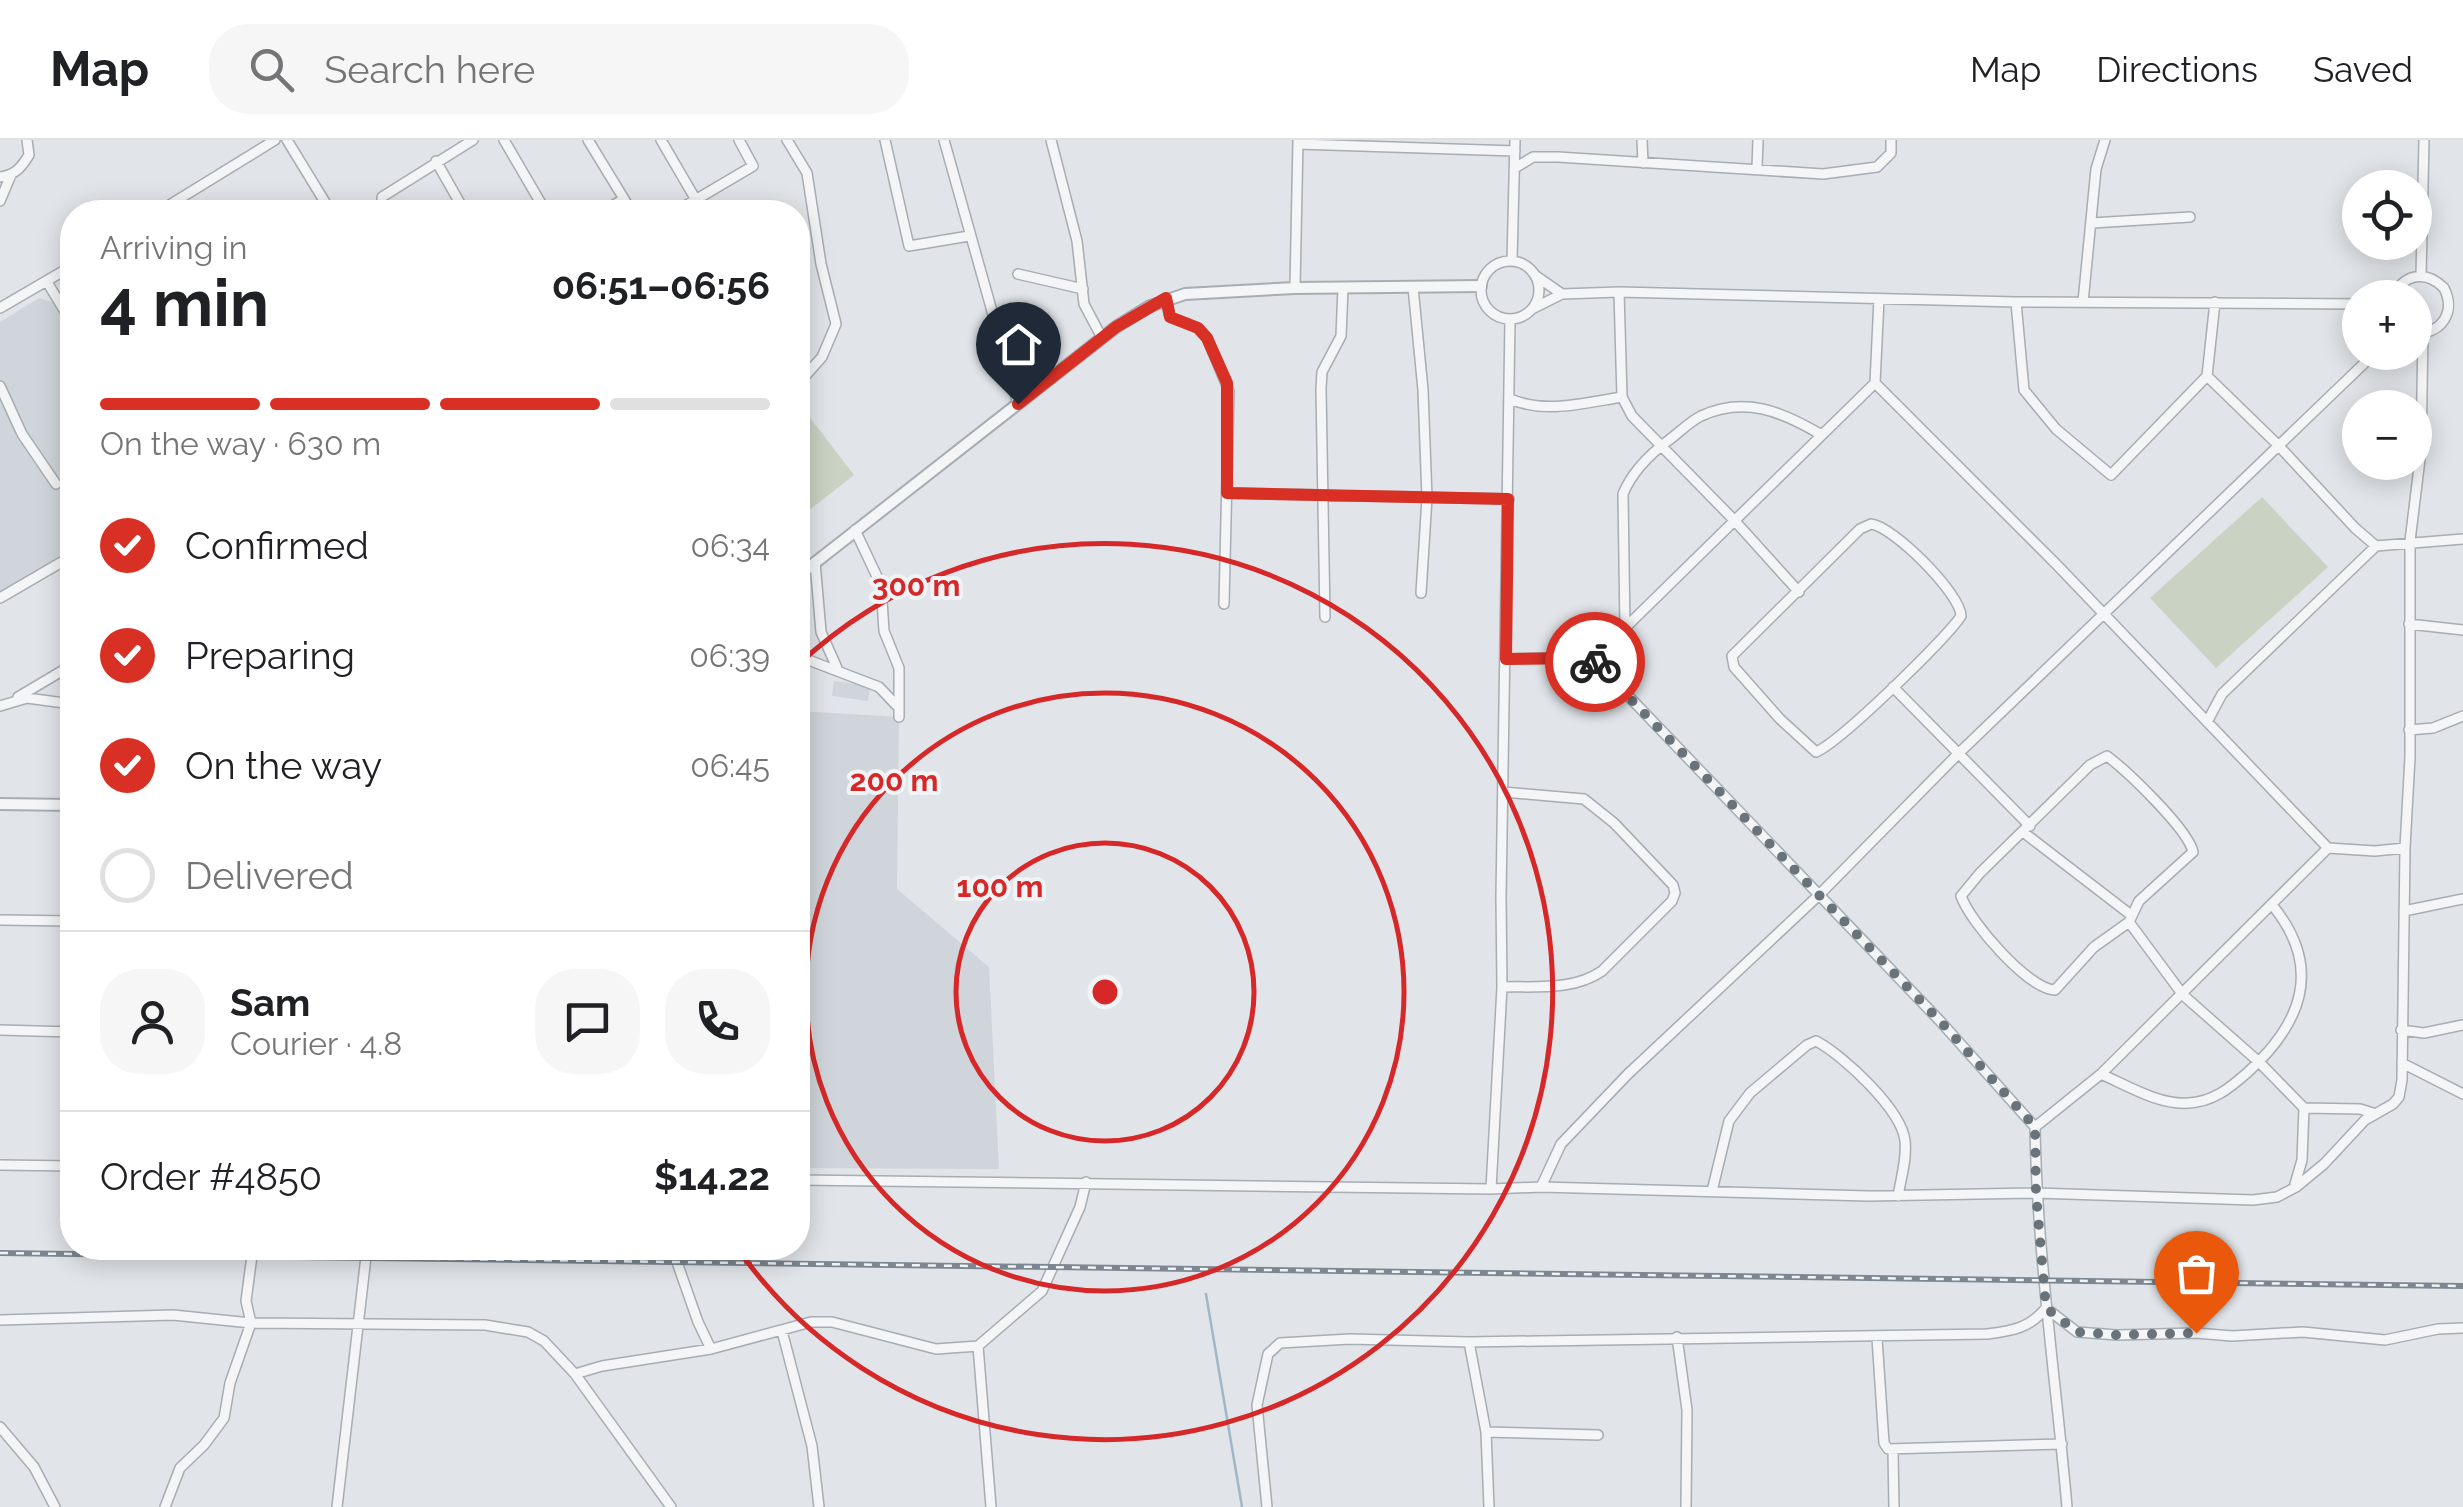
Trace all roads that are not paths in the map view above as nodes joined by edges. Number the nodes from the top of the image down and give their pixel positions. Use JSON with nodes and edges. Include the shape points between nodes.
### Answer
{"nodes":[{"id":1,"x":27,"y":140,"type":"edge"},
{"id":2,"x":275,"y":140,"type":"edge"},
{"id":3,"x":287,"y":140,"type":"edge"},
{"id":4,"x":473,"y":140,"type":"edge"},
{"id":5,"x":504,"y":140,"type":"edge"},
{"id":6,"x":588,"y":140,"type":"edge"},
{"id":7,"x":660,"y":140,"type":"edge"},
{"id":8,"x":739,"y":140,"type":"edge"},
{"id":9,"x":786,"y":140,"type":"edge"},
{"id":10,"x":885,"y":140,"type":"edge"},
{"id":11,"x":944,"y":140,"type":"edge"},
{"id":12,"x":1051,"y":140,"type":"edge"},
{"id":13,"x":1642,"y":140,"type":"edge"},
{"id":14,"x":1758,"y":140,"type":"edge"},
{"id":15,"x":1891,"y":140,"type":"edge"},
{"id":16,"x":2105,"y":140,"type":"edge"},
{"id":17,"x":2424,"y":140,"type":"edge"},
{"id":18,"x":1298,"y":142,"type":"edge"},
{"id":19,"x":1515,"y":146,"type":"edge"},
{"id":20,"x":1533,"y":157,"type":"junction"},
{"id":21,"x":436,"y":161,"type":"junction"},
{"id":22,"x":1643,"y":163,"type":"junction"},
{"id":23,"x":1515,"y":168,"type":"junction"},
{"id":24,"x":1758,"y":168,"type":"junction"},
{"id":25,"x":6,"y":176,"type":"edge"},
{"id":26,"x":624,"y":199,"type":"edge"},
{"id":27,"x":178,"y":200,"type":"edge"},
{"id":28,"x":324,"y":200,"type":"edge"},
{"id":29,"x":382,"y":200,"type":"edge"},
{"id":30,"x":458,"y":200,"type":"edge"},
{"id":31,"x":539,"y":200,"type":"edge"},
{"id":32,"x":696,"y":200,"type":"joint"},
{"id":33,"x":0,"y":201,"type":"edge"},
{"id":34,"x":2190,"y":216,"type":"dead end"},
{"id":35,"x":2092,"y":223,"type":"junction"},
{"id":36,"x":969,"y":236,"type":"junction"},
{"id":37,"x":1512,"y":261,"type":"junction"},
{"id":38,"x":60,"y":274,"type":"edge"},
{"id":39,"x":1018,"y":274,"type":"dead end"},
{"id":40,"x":1534,"y":274,"type":"junction"},
{"id":41,"x":2421,"y":276,"type":"junction"},
{"id":42,"x":2410,"y":280,"type":"edge"},
{"id":43,"x":47,"y":282,"type":"junction"},
{"id":44,"x":1481,"y":286,"type":"junction"},
{"id":45,"x":1294,"y":288,"type":"junction"},
{"id":46,"x":1343,"y":288,"type":"junction"},
{"id":47,"x":1412,"y":288,"type":"junction"},
{"id":48,"x":1083,"y":289,"type":"junction"},
{"id":49,"x":1619,"y":292,"type":"junction"},
{"id":50,"x":1562,"y":294,"type":"junction"},
{"id":51,"x":1166,"y":298,"type":"junction"},
{"id":52,"x":1879,"y":299,"type":"junction"},
{"id":53,"x":2016,"y":302,"type":"junction"},
{"id":54,"x":2083,"y":302,"type":"junction"},
{"id":55,"x":2215,"y":302,"type":"junction"},
{"id":56,"x":60,"y":304,"type":"edge"},
{"id":57,"x":2342,"y":304,"type":"edge"},
{"id":58,"x":0,"y":308,"type":"edge"},
{"id":59,"x":2449,"y":308,"type":"junction"},
{"id":60,"x":2463,"y":308,"type":"edge"},
{"id":61,"x":1532,"y":309,"type":"junction"},
{"id":62,"x":1510,"y":320,"type":"junction"},
{"id":63,"x":2432,"y":327,"type":"edge"},
{"id":64,"x":1102,"y":338,"type":"junction"},
{"id":65,"x":810,"y":370,"type":"edge"},
{"id":66,"x":2357,"y":370,"type":"edge"},
{"id":67,"x":2420,"y":370,"type":"edge"},
{"id":68,"x":2206,"y":376,"type":"junction"},
{"id":69,"x":1875,"y":383,"type":"junction"},
{"id":70,"x":0,"y":386,"type":"edge"},
{"id":71,"x":1622,"y":397,"type":"junction"},
{"id":72,"x":1510,"y":399,"type":"junction"},
{"id":73,"x":1018,"y":404,"type":"junction"},
{"id":74,"x":1820,"y":434,"type":"junction"},
{"id":75,"x":2278,"y":444,"type":"junction"},
{"id":76,"x":1660,"y":447,"type":"junction"},
{"id":77,"x":56,"y":484,"type":"dead end"},
{"id":78,"x":1227,"y":493,"type":"junction"},
{"id":79,"x":1324,"y":496,"type":"junction"},
{"id":80,"x":1426,"y":498,"type":"junction"},
{"id":81,"x":1508,"y":499,"type":"junction"},
{"id":82,"x":1734,"y":520,"type":"junction"},
{"id":83,"x":855,"y":530,"type":"junction"},
{"id":84,"x":2463,"y":539,"type":"edge"},
{"id":85,"x":2410,"y":542,"type":"junction"},
{"id":86,"x":2376,"y":546,"type":"junction"},
{"id":87,"x":815,"y":562,"type":"junction"},
{"id":88,"x":60,"y":563,"type":"edge"},
{"id":89,"x":810,"y":566,"type":"edge"},
{"id":90,"x":1799,"y":592,"type":"junction"},
{"id":91,"x":1421,"y":594,"type":"dead end"},
{"id":92,"x":0,"y":598,"type":"edge"},
{"id":93,"x":1224,"y":604,"type":"dead end"},
{"id":94,"x":2104,"y":614,"type":"junction"},
{"id":95,"x":1324,"y":617,"type":"dead end"},
{"id":96,"x":2409,"y":624,"type":"junction"},
{"id":97,"x":1625,"y":628,"type":"junction"},
{"id":98,"x":2463,"y":630,"type":"edge"},
{"id":99,"x":1591,"y":658,"type":"junction"},
{"id":100,"x":1506,"y":659,"type":"junction"},
{"id":101,"x":810,"y":660,"type":"edge"},
{"id":102,"x":837,"y":668,"type":"junction"},
{"id":103,"x":60,"y":673,"type":"edge"},
{"id":104,"x":1892,"y":687,"type":"junction"},
{"id":105,"x":12,"y":701,"type":"junction"},
{"id":106,"x":60,"y":702,"type":"edge"},
{"id":107,"x":0,"y":706,"type":"edge"},
{"id":108,"x":2463,"y":716,"type":"edge"},
{"id":109,"x":2206,"y":722,"type":"junction"},
{"id":110,"x":2410,"y":730,"type":"junction"},
{"id":111,"x":1958,"y":753,"type":"junction"},
{"id":112,"x":1504,"y":792,"type":"junction"},
{"id":113,"x":0,"y":804,"type":"edge"},
{"id":114,"x":60,"y":805,"type":"edge"},
{"id":115,"x":2026,"y":829,"type":"junction"},
{"id":116,"x":2328,"y":848,"type":"junction"},
{"id":117,"x":2404,"y":848,"type":"junction"},
{"id":118,"x":1820,"y":895,"type":"junction"},
{"id":119,"x":2463,"y":899,"type":"edge"},
{"id":120,"x":2272,"y":906,"type":"junction"},
{"id":121,"x":2404,"y":912,"type":"junction"},
{"id":122,"x":2130,"y":919,"type":"junction"},
{"id":123,"x":0,"y":920,"type":"edge"},
{"id":124,"x":60,"y":921,"type":"edge"},
{"id":125,"x":1502,"y":987,"type":"junction"},
{"id":126,"x":2183,"y":994,"type":"junction"},
{"id":127,"x":2463,"y":1025,"type":"edge"},
{"id":128,"x":0,"y":1030,"type":"edge"},
{"id":129,"x":2402,"y":1030,"type":"junction"},
{"id":130,"x":60,"y":1032,"type":"edge"},
{"id":131,"x":2258,"y":1062,"type":"junction"},
{"id":132,"x":2402,"y":1063,"type":"junction"},
{"id":133,"x":2101,"y":1074,"type":"junction"},
{"id":134,"x":2463,"y":1094,"type":"edge"},
{"id":135,"x":2304,"y":1108,"type":"junction"},
{"id":136,"x":2374,"y":1113,"type":"junction"},
{"id":137,"x":2035,"y":1127,"type":"junction"},
{"id":138,"x":0,"y":1165,"type":"edge"},
{"id":139,"x":60,"y":1166,"type":"edge"},
{"id":140,"x":810,"y":1180,"type":"edge"},
{"id":141,"x":1086,"y":1182,"type":"junction"},
{"id":142,"x":1541,"y":1187,"type":"junction"},
{"id":143,"x":1491,"y":1189,"type":"junction"},
{"id":144,"x":1712,"y":1191,"type":"junction"},
{"id":145,"x":2287,"y":1192,"type":"junction"},
{"id":146,"x":2036,"y":1193,"type":"junction"},
{"id":147,"x":1898,"y":1196,"type":"junction"},
{"id":148,"x":251,"y":1260,"type":"edge"},
{"id":149,"x":366,"y":1260,"type":"edge"},
{"id":150,"x":677,"y":1260,"type":"edge"},
{"id":151,"x":2046,"y":1308,"type":"junction"},
{"id":152,"x":0,"y":1320,"type":"edge"},
{"id":153,"x":251,"y":1323,"type":"junction"},
{"id":154,"x":360,"y":1326,"type":"junction"},
{"id":155,"x":2463,"y":1328,"type":"edge"},
{"id":156,"x":782,"y":1331,"type":"junction"},
{"id":157,"x":1676,"y":1337,"type":"junction"},
{"id":158,"x":1876,"y":1338,"type":"junction"},
{"id":159,"x":1469,"y":1342,"type":"junction"},
{"id":160,"x":978,"y":1346,"type":"junction"},
{"id":161,"x":711,"y":1350,"type":"junction"},
{"id":162,"x":575,"y":1374,"type":"junction"},
{"id":163,"x":0,"y":1427,"type":"edge"},
{"id":164,"x":1486,"y":1432,"type":"junction"},
{"id":165,"x":1598,"y":1435,"type":"dead end"},
{"id":166,"x":2062,"y":1444,"type":"junction"},
{"id":167,"x":1893,"y":1452,"type":"junction"},
{"id":168,"x":55,"y":1507,"type":"edge"},
{"id":169,"x":165,"y":1507,"type":"edge"},
{"id":170,"x":336,"y":1507,"type":"edge"},
{"id":171,"x":672,"y":1507,"type":"edge"},
{"id":172,"x":819,"y":1507,"type":"edge"},
{"id":173,"x":990,"y":1507,"type":"edge"},
{"id":174,"x":1266,"y":1507,"type":"edge"},
{"id":175,"x":1488,"y":1507,"type":"edge"},
{"id":176,"x":1686,"y":1507,"type":"edge"},
{"id":177,"x":1894,"y":1507,"type":"edge"},
{"id":178,"x":2067,"y":1507,"type":"edge"}],
"edges":[{"from":1,"to":25,"type":"street","via":[[29,155]]},
{"from":2,"to":27,"type":"street"},
{"from":3,"to":28,"type":"street"},
{"from":4,"to":21,"type":"street"},
{"from":5,"to":31,"type":"street"},
{"from":6,"to":26,"type":"street"},
{"from":7,"to":32,"type":"street"},
{"from":8,"to":32,"type":"street","via":[[753,166]]},
{"from":9,"to":65,"type":"street","via":[[807,173],[836,324]]},
{"from":10,"to":36,"type":"street","via":[[909,246]]},
{"from":11,"to":36,"type":"street"},
{"from":12,"to":48,"type":"street"},
{"from":13,"to":22,"type":"street"},
{"from":14,"to":24,"type":"street"},
{"from":15,"to":24,"type":"street","via":[[1885,162],[1862,170]]},
{"from":16,"to":35,"type":"street"},
{"from":17,"to":41,"type":"street"},
{"from":18,"to":19,"type":"street"},
{"from":18,"to":45,"type":"street"},
{"from":19,"to":20,"type":"street"},
{"from":19,"to":23,"type":"street"},
{"from":20,"to":22,"type":"street"},
{"from":20,"to":23,"type":"street"},
{"from":21,"to":29,"type":"street"},
{"from":21,"to":30,"type":"street"},
{"from":22,"to":24,"type":"street"},
{"from":23,"to":37,"type":"street"},
{"from":25,"to":33,"type":"street"},
{"from":34,"to":35,"type":"street"},
{"from":35,"to":54,"type":"street"},
{"from":36,"to":73,"type":"street"},
{"from":37,"to":40,"type":"street"},
{"from":37,"to":44,"type":"street","via":[[1489,269]]},
{"from":38,"to":43,"type":"street"},
{"from":39,"to":48,"type":"street"},
{"from":40,"to":50,"type":"street"},
{"from":40,"to":61,"type":"street","via":[[1539,292]]},
{"from":41,"to":42,"type":"street"},
{"from":41,"to":59,"type":"street","via":[[2439,283]]},
{"from":43,"to":56,"type":"street"},
{"from":43,"to":58,"type":"street"},
{"from":44,"to":47,"type":"street"},
{"from":44,"to":62,"type":"street","via":[[1485,307]]},
{"from":45,"to":46,"type":"street"},
{"from":45,"to":51,"type":"street"},
{"from":46,"to":47,"type":"street"},
{"from":46,"to":79,"type":"street","via":[[1341,336],[1322,372]]},
{"from":47,"to":80,"type":"street"},
{"from":48,"to":64,"type":"street"},
{"from":49,"to":50,"type":"street"},
{"from":49,"to":52,"type":"street"},
{"from":49,"to":71,"type":"street"},
{"from":50,"to":61,"type":"street"},
{"from":51,"to":64,"type":"street"},
{"from":51,"to":78,"type":"street","via":[[1170,317],[1198,328],[1213,346],[1227,383]]},
{"from":52,"to":53,"type":"street"},
{"from":52,"to":69,"type":"street"},
{"from":53,"to":54,"type":"street"},
{"from":53,"to":68,"type":"street","via":[[2024,390],[2106,474],[2117,471]]},
{"from":54,"to":55,"type":"street"},
{"from":55,"to":57,"type":"street"},
{"from":55,"to":68,"type":"street"},
{"from":59,"to":60,"type":"street"},
{"from":59,"to":63,"type":"street","via":[[2444,322]]},
{"from":61,"to":62,"type":"street"},
{"from":62,"to":72,"type":"street"},
{"from":64,"to":73,"type":"street"},
{"from":66,"to":75,"type":"street"},
{"from":67,"to":85,"type":"street","via":[[2421,451]]},
{"from":68,"to":75,"type":"street"},
{"from":69,"to":74,"type":"street"},
{"from":69,"to":94,"type":"street"},
{"from":70,"to":77,"type":"street"},
{"from":71,"to":72,"type":"street","via":[[1546,407]]},
{"from":71,"to":76,"type":"street"},
{"from":72,"to":81,"type":"street"},
{"from":73,"to":83,"type":"street"},
{"from":74,"to":76,"type":"street","via":[[1790,416],[1744,404],[1697,418]]},
{"from":74,"to":82,"type":"street"},
{"from":75,"to":86,"type":"street"},
{"from":75,"to":94,"type":"street"},
{"from":76,"to":82,"type":"street"},
{"from":76,"to":97,"type":"street","via":[[1624,494]]},
{"from":78,"to":79,"type":"street"},
{"from":78,"to":93,"type":"street"},
{"from":79,"to":80,"type":"street"},
{"from":79,"to":95,"type":"street"},
{"from":80,"to":81,"type":"street"},
{"from":80,"to":91,"type":"street"},
{"from":81,"to":100,"type":"street"},
{"from":82,"to":90,"type":"street"},
{"from":82,"to":97,"type":"street"},
{"from":83,"to":87,"type":"street"},
{"from":83,"to":102,"type":"street","via":[[881,585],[884,631],[898,668],[899,712],[879,687]]},
{"from":84,"to":85,"type":"street"},
{"from":85,"to":86,"type":"street"},
{"from":85,"to":96,"type":"street"},
{"from":86,"to":109,"type":"street","via":[[2222,694]]},
{"from":87,"to":89,"type":"street"},
{"from":87,"to":102,"type":"street","via":[[821,632]]},
{"from":88,"to":92,"type":"street"},
{"from":90,"to":104,"type":"street","via":[[1732,656],[1780,720],[1819,751]]},
{"from":90,"to":104,"type":"street","via":[[1871,524],[1888,530],[1936,576],[1960,602],[1961,616]]},
{"from":94,"to":109,"type":"street"},
{"from":94,"to":111,"type":"street"},
{"from":96,"to":98,"type":"street"},
{"from":96,"to":110,"type":"street"},
{"from":97,"to":99,"type":"street"},
{"from":99,"to":100,"type":"street"},
{"from":99,"to":118,"type":"street"},
{"from":100,"to":112,"type":"street"},
{"from":101,"to":102,"type":"street"},
{"from":103,"to":105,"type":"street"},
{"from":104,"to":111,"type":"street"},
{"from":105,"to":106,"type":"street"},
{"from":105,"to":107,"type":"street"},
{"from":108,"to":110,"type":"street"},
{"from":109,"to":116,"type":"street"},
{"from":110,"to":117,"type":"street"},
{"from":111,"to":115,"type":"street"},
{"from":111,"to":118,"type":"street"},
{"from":112,"to":125,"type":"street"},
{"from":112,"to":125,"type":"street","via":[[1584,798],[1675,893],[1589,980]]},
{"from":113,"to":114,"type":"street"},
{"from":115,"to":122,"type":"street"},
{"from":115,"to":122,"type":"street","via":[[2090,765],[2111,758],[2192,846],[2191,856],[2145,894]]},
{"from":115,"to":122,"type":"street","via":[[1961,896],[2032,981],[2055,990]]},
{"from":116,"to":117,"type":"street"},
{"from":116,"to":120,"type":"street"},
{"from":117,"to":121,"type":"street"},
{"from":118,"to":137,"type":"street"},
{"from":118,"to":142,"type":"street","via":[[1569,1134]]},
{"from":119,"to":121,"type":"street"},
{"from":120,"to":126,"type":"street"},
{"from":120,"to":131,"type":"street","via":[[2293,935],[2301,982],[2297,1011]]},
{"from":121,"to":129,"type":"street"},
{"from":122,"to":126,"type":"street"},
{"from":123,"to":124,"type":"street"},
{"from":125,"to":143,"type":"street"},
{"from":126,"to":131,"type":"street"},
{"from":126,"to":133,"type":"street"},
{"from":127,"to":129,"type":"street"},
{"from":128,"to":130,"type":"street"},
{"from":129,"to":132,"type":"street"},
{"from":131,"to":133,"type":"street","via":[[2225,1092],[2189,1103],[2168,1102]]},
{"from":131,"to":135,"type":"street"},
{"from":132,"to":134,"type":"street"},
{"from":132,"to":136,"type":"street","via":[[2399,1097]]},
{"from":133,"to":137,"type":"street"},
{"from":135,"to":136,"type":"street"},
{"from":135,"to":145,"type":"street","via":[[2300,1176]]},
{"from":136,"to":145,"type":"street"},
{"from":137,"to":146,"type":"street"},
{"from":138,"to":139,"type":"street"},
{"from":140,"to":141,"type":"street"},
{"from":141,"to":143,"type":"street"},
{"from":141,"to":160,"type":"street","via":[[1042,1291]]},
{"from":142,"to":143,"type":"street"},
{"from":142,"to":144,"type":"street"},
{"from":144,"to":147,"type":"street"},
{"from":144,"to":147,"type":"street","via":[[1729,1121],[1750,1094],[1816,1042],[1896,1116],[1905,1140]]},
{"from":145,"to":146,"type":"street","via":[[2253,1200]]},
{"from":146,"to":147,"type":"street"},
{"from":146,"to":151,"type":"street"},
{"from":148,"to":153,"type":"street","via":[[246,1302]]},
{"from":149,"to":154,"type":"street"},
{"from":150,"to":161,"type":"street"},
{"from":151,"to":155,"type":"street","via":[[2077,1332],[2117,1335],[2303,1332],[2384,1340]]},
{"from":151,"to":158,"type":"street","via":[[2013,1331]]},
{"from":151,"to":166,"type":"street"},
{"from":152,"to":153,"type":"street","via":[[173,1316]]},
{"from":153,"to":154,"type":"street"},
{"from":153,"to":169,"type":"street","via":[[224,1418],[180,1468]]},
{"from":154,"to":162,"type":"street","via":[[511,1327],[544,1341]]},
{"from":154,"to":170,"type":"street"},
{"from":156,"to":160,"type":"street","via":[[832,1322],[936,1348]]},
{"from":156,"to":161,"type":"street"},
{"from":156,"to":172,"type":"street","via":[[812,1446]]},
{"from":157,"to":158,"type":"street"},
{"from":157,"to":159,"type":"street"},
{"from":157,"to":176,"type":"street","via":[[1687,1410]]},
{"from":158,"to":167,"type":"street","via":[[1884,1443]]},
{"from":159,"to":164,"type":"street"},
{"from":159,"to":174,"type":"street","via":[[1350,1339],[1274,1346],[1257,1405]]},
{"from":160,"to":173,"type":"street"},
{"from":161,"to":162,"type":"street"},
{"from":162,"to":171,"type":"street"},
{"from":163,"to":168,"type":"street","via":[[34,1467]]},
{"from":164,"to":165,"type":"street"},
{"from":164,"to":175,"type":"street"},
{"from":166,"to":167,"type":"street"},
{"from":166,"to":178,"type":"street"},
{"from":167,"to":177,"type":"street"}]}
